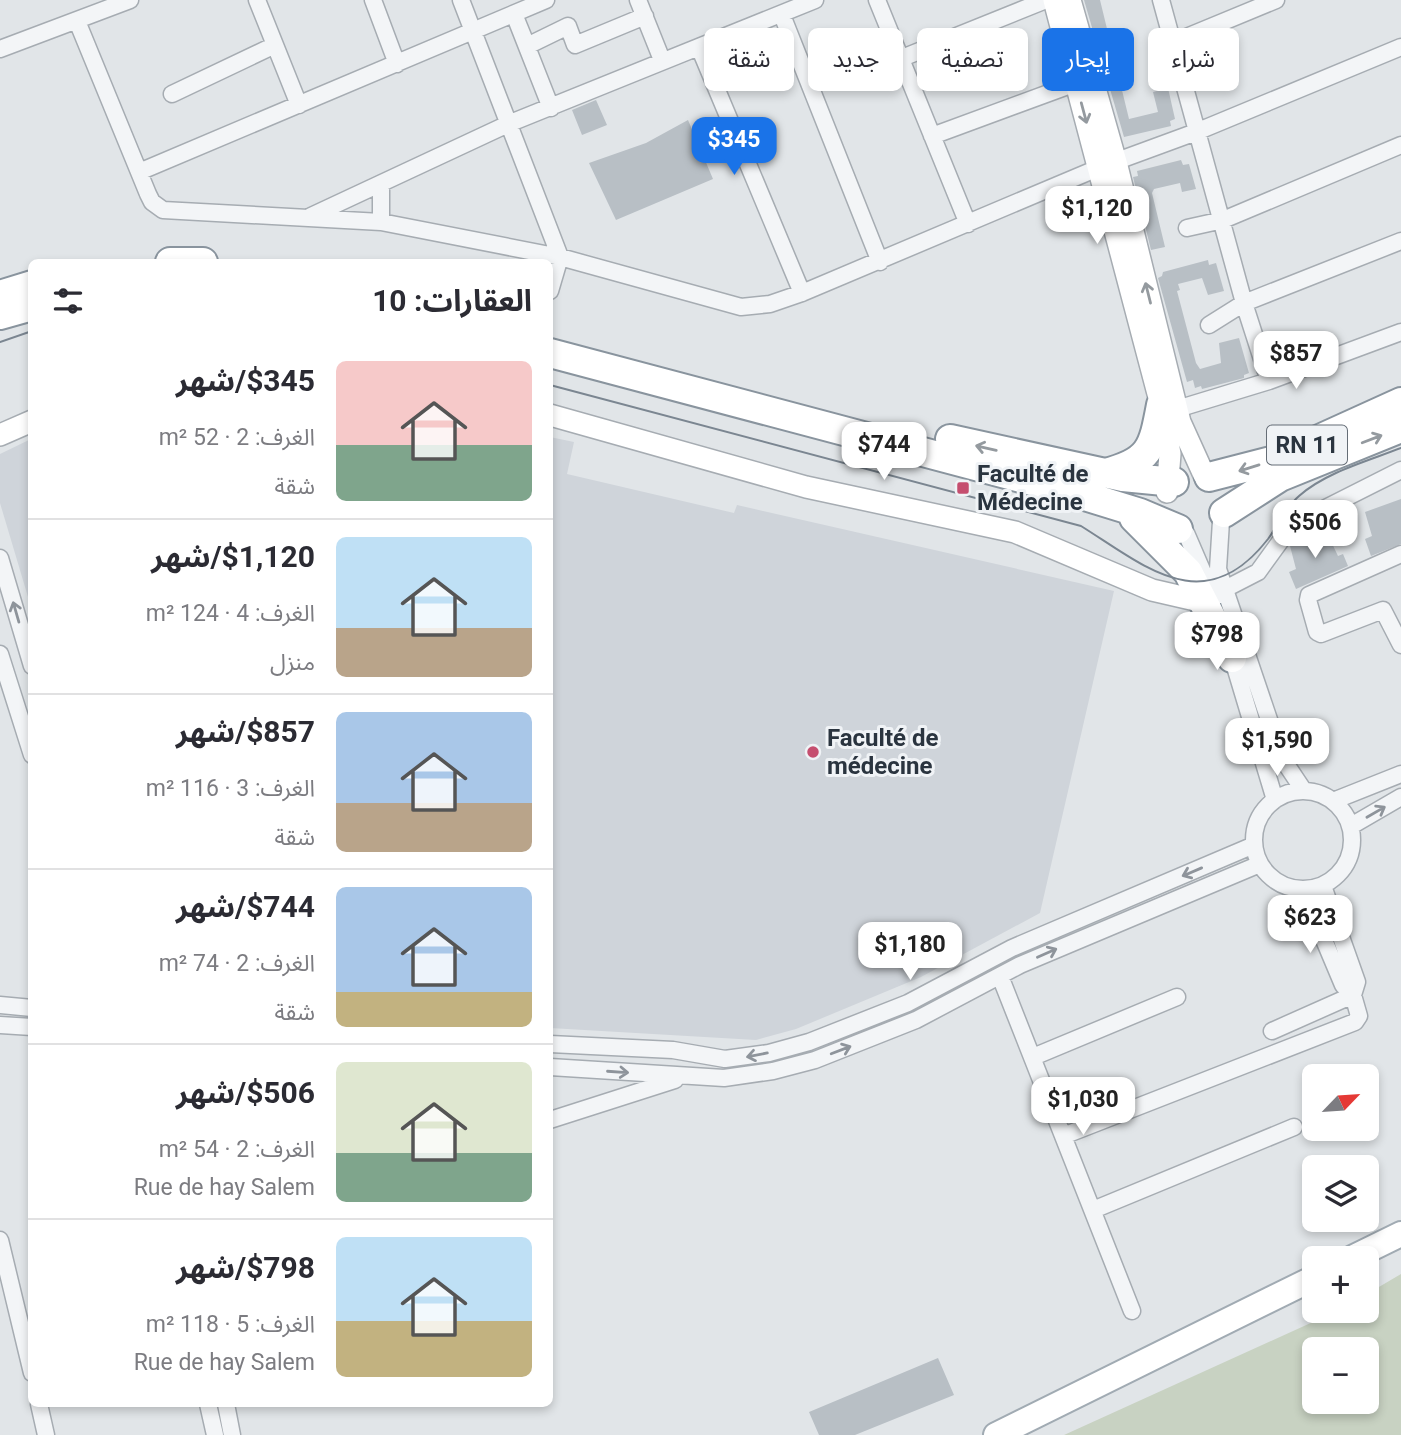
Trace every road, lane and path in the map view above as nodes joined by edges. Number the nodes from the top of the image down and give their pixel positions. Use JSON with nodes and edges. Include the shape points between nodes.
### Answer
{"nodes":[{"id":1,"x":130,"y":0,"type":"edge"},
{"id":2,"x":257,"y":0,"type":"edge"},
{"id":3,"x":373,"y":0,"type":"edge"},
{"id":4,"x":461,"y":0,"type":"edge"},
{"id":5,"x":547,"y":0,"type":"edge"},
{"id":6,"x":638,"y":0,"type":"edge"},
{"id":7,"x":814,"y":0,"type":"edge"},
{"id":8,"x":877,"y":0,"type":"edge"},
{"id":9,"x":1046,"y":0,"type":"edge"},
{"id":10,"x":1054,"y":0,"type":"edge"},
{"id":11,"x":1070,"y":0,"type":"edge"},
{"id":12,"x":1161,"y":0,"type":"edge"},
{"id":13,"x":1276,"y":0,"type":"edge"},
{"id":14,"x":798,"y":3,"type":"edge"},
{"id":15,"x":514,"y":14,"type":"junction"},
{"id":16,"x":782,"y":15,"type":"junction"},
{"id":17,"x":645,"y":16,"type":"junction"},
{"id":18,"x":76,"y":20,"type":"junction"},
{"id":19,"x":889,"y":28,"type":"edge"},
{"id":20,"x":1061,"y":28,"type":"edge"},
{"id":21,"x":1168,"y":28,"type":"edge"},
{"id":22,"x":1208,"y":28,"type":"edge"},
{"id":23,"x":474,"y":32,"type":"junction"},
{"id":24,"x":275,"y":45,"type":"junction"},
{"id":25,"x":699,"y":47,"type":"junction"},
{"id":26,"x":1401,"y":47,"type":"edge"},
{"id":27,"x":0,"y":50,"type":"edge"},
{"id":28,"x":903,"y":58,"type":"edge"},
{"id":29,"x":662,"y":60,"type":"junction"},
{"id":30,"x":903,"y":61,"type":"edge"},
{"id":31,"x":397,"y":64,"type":"junction"},
{"id":32,"x":1054,"y":91,"type":"edge"},
{"id":33,"x":1079,"y":91,"type":"edge"},
{"id":34,"x":1185,"y":91,"type":"edge"},
{"id":35,"x":173,"y":94,"type":"dead end"},
{"id":36,"x":299,"y":105,"type":"junction"},
{"id":37,"x":551,"y":108,"type":"junction"},
{"id":38,"x":508,"y":124,"type":"junction"},
{"id":39,"x":1196,"y":132,"type":"junction"},
{"id":40,"x":932,"y":136,"type":"junction"},
{"id":41,"x":1401,"y":145,"type":"edge"},
{"id":42,"x":1107,"y":165,"type":"junction"},
{"id":43,"x":139,"y":172,"type":"junction"},
{"id":44,"x":381,"y":184,"type":"junction"},
{"id":45,"x":309,"y":217,"type":"junction"},
{"id":46,"x":1223,"y":220,"type":"junction"},
{"id":47,"x":381,"y":222,"type":"junction"},
{"id":48,"x":968,"y":224,"type":"junction"},
{"id":49,"x":1187,"y":228,"type":"dead end"},
{"id":50,"x":1401,"y":241,"type":"edge"},
{"id":51,"x":560,"y":257,"type":"junction"},
{"id":52,"x":880,"y":262,"type":"junction"},
{"id":53,"x":553,"y":281,"type":"edge"},
{"id":54,"x":28,"y":286,"type":"edge"},
{"id":55,"x":803,"y":293,"type":"junction"},
{"id":56,"x":0,"y":295,"type":"edge"},
{"id":57,"x":1244,"y":303,"type":"junction"},
{"id":58,"x":28,"y":307,"type":"edge"},
{"id":59,"x":0,"y":315,"type":"edge"},
{"id":60,"x":1209,"y":326,"type":"dead end"},
{"id":61,"x":1401,"y":332,"type":"edge"},
{"id":62,"x":553,"y":335,"type":"edge"},
{"id":63,"x":553,"y":354,"type":"edge"},
{"id":64,"x":1269,"y":381,"type":"junction"},
{"id":65,"x":1401,"y":402,"type":"edge"},
{"id":66,"x":1169,"y":407,"type":"junction"},
{"id":67,"x":553,"y":416,"type":"edge"},
{"id":68,"x":28,"y":423,"type":"edge"},
{"id":69,"x":1401,"y":428,"type":"edge"},
{"id":70,"x":0,"y":435,"type":"edge"},
{"id":71,"x":1401,"y":470,"type":"edge"},
{"id":72,"x":1105,"y":473,"type":"junction"},
{"id":73,"x":1207,"y":476,"type":"junction"},
{"id":74,"x":1170,"y":486,"type":"junction"},
{"id":75,"x":1118,"y":506,"type":"junction"},
{"id":76,"x":1222,"y":517,"type":"junction"},
{"id":77,"x":1182,"y":531,"type":"junction"},
{"id":78,"x":1401,"y":555,"type":"edge"},
{"id":79,"x":0,"y":558,"type":"edge"},
{"id":80,"x":1215,"y":596,"type":"junction"},
{"id":81,"x":1401,"y":645,"type":"edge"},
{"id":82,"x":28,"y":652,"type":"edge"},
{"id":83,"x":0,"y":654,"type":"edge"},
{"id":84,"x":1232,"y":658,"type":"junction"},
{"id":85,"x":28,"y":696,"type":"edge"},
{"id":86,"x":14,"y":700,"type":"junction"},
{"id":87,"x":28,"y":743,"type":"edge"},
{"id":88,"x":1401,"y":774,"type":"edge"},
{"id":89,"x":1304,"y":791,"type":"junction"},
{"id":90,"x":1401,"y":797,"type":"edge"},
{"id":91,"x":1275,"y":800,"type":"junction"},
{"id":92,"x":1333,"y":801,"type":"junction"},
{"id":93,"x":1351,"y":826,"type":"junction"},
{"id":94,"x":1254,"y":845,"type":"junction"},
{"id":95,"x":1260,"y":864,"type":"junction"},
{"id":96,"x":1323,"y":886,"type":"junction"},
{"id":97,"x":1303,"y":890,"type":"junction"},
{"id":98,"x":1000,"y":976,"type":"junction"},
{"id":99,"x":1353,"y":995,"type":"junction"},
{"id":100,"x":1177,"y":997,"type":"dead end"},
{"id":101,"x":0,"y":1005,"type":"edge"},
{"id":102,"x":27,"y":1008,"type":"edge"},
{"id":103,"x":0,"y":1025,"type":"edge"},
{"id":104,"x":26,"y":1027,"type":"edge"},
{"id":105,"x":1272,"y":1031,"type":"dead end"},
{"id":106,"x":553,"y":1044,"type":"edge"},
{"id":107,"x":708,"y":1056,"type":"junction"},
{"id":108,"x":1033,"y":1057,"type":"junction"},
{"id":109,"x":553,"y":1067,"type":"edge"},
{"id":110,"x":684,"y":1077,"type":"junction"},
{"id":111,"x":705,"y":1078,"type":"junction"},
{"id":112,"x":553,"y":1119,"type":"edge"},
{"id":113,"x":1294,"y":1127,"type":"dead end"},
{"id":114,"x":1063,"y":1136,"type":"junction"},
{"id":115,"x":1093,"y":1210,"type":"junction"},
{"id":116,"x":1401,"y":1234,"type":"edge"},
{"id":117,"x":0,"y":1240,"type":"edge"},
{"id":118,"x":1376,"y":1246,"type":"edge"},
{"id":119,"x":1302,"y":1284,"type":"edge"},
{"id":120,"x":28,"y":1297,"type":"edge"},
{"id":121,"x":14,"y":1301,"type":"junction"},
{"id":122,"x":1132,"y":1311,"type":"dead end"},
{"id":123,"x":28,"y":1357,"type":"edge"},
{"id":124,"x":40,"y":1407,"type":"edge"},
{"id":125,"x":209,"y":1407,"type":"edge"},
{"id":126,"x":227,"y":1407,"type":"edge"},
{"id":127,"x":46,"y":1435,"type":"edge"},
{"id":128,"x":215,"y":1435,"type":"edge"},
{"id":129,"x":232,"y":1435,"type":"edge"},
{"id":130,"x":996,"y":1435,"type":"edge"}],
"edges":[{"from":1,"to":18,"type":"street"},
{"from":2,"to":24,"type":"street"},
{"from":3,"to":31,"type":"street"},
{"from":4,"to":23,"type":"street"},
{"from":5,"to":15,"type":"street"},
{"from":6,"to":17,"type":"street"},
{"from":7,"to":14,"type":"street"},
{"from":8,"to":19,"type":"street"},
{"from":9,"to":28,"type":"street"},
{"from":10,"to":20,"type":"street"},
{"from":11,"to":42,"type":"street"},
{"from":12,"to":21,"type":"street"},
{"from":13,"to":22,"type":"street"},
{"from":14,"to":16,"type":"street"},
{"from":15,"to":17,"type":"street","via":[[527,46],[568,26],[575,45]]},
{"from":15,"to":23,"type":"street"},
{"from":15,"to":37,"type":"street"},
{"from":16,"to":25,"type":"street"},
{"from":16,"to":52,"type":"street"},
{"from":17,"to":29,"type":"street"},
{"from":18,"to":27,"type":"street"},
{"from":18,"to":43,"type":"street"},
{"from":23,"to":31,"type":"street"},
{"from":23,"to":38,"type":"street"},
{"from":24,"to":35,"type":"street"},
{"from":24,"to":36,"type":"street"},
{"from":25,"to":29,"type":"street"},
{"from":25,"to":55,"type":"street"},
{"from":26,"to":39,"type":"street"},
{"from":29,"to":37,"type":"street"},
{"from":30,"to":40,"type":"street"},
{"from":31,"to":36,"type":"street"},
{"from":32,"to":40,"type":"street"},
{"from":33,"to":42,"type":"street","one_way":true},
{"from":34,"to":39,"type":"street"},
{"from":36,"to":43,"type":"street"},
{"from":37,"to":38,"type":"street"},
{"from":38,"to":44,"type":"street"},
{"from":38,"to":51,"type":"street"},
{"from":39,"to":42,"type":"street"},
{"from":39,"to":46,"type":"street"},
{"from":40,"to":48,"type":"street"},
{"from":41,"to":46,"type":"street"},
{"from":42,"to":48,"type":"street"},
{"from":42,"to":66,"type":"street"},
{"from":43,"to":45,"type":"street","via":[[152,202],[167,211]]},
{"from":44,"to":45,"type":"street"},
{"from":44,"to":47,"type":"street"},
{"from":45,"to":47,"type":"street"},
{"from":46,"to":49,"type":"street"},
{"from":46,"to":57,"type":"street"},
{"from":47,"to":51,"type":"street"},
{"from":48,"to":52,"type":"street"},
{"from":50,"to":57,"type":"street"},
{"from":51,"to":53,"type":"street"},
{"from":51,"to":55,"type":"street","via":[[741,307],[771,304]]},
{"from":52,"to":55,"type":"street"},
{"from":54,"to":56,"type":"highway"},
{"from":57,"to":60,"type":"street"},
{"from":57,"to":64,"type":"street"},
{"from":58,"to":59,"type":"highway"},
{"from":61,"to":64,"type":"street"},
{"from":72,"to":62,"type":"highway","one_way":true,"via":[[745,388]]},
{"from":63,"to":75,"type":"highway","via":[[817,421]]},
{"from":64,"to":66,"type":"street"},
{"from":65,"to":73,"type":"highway","number":"RN 11","one_way":true,"via":[[1271,461]]},
{"from":66,"to":72,"type":"highway","via":[[1148,451],[1134,464]]},
{"from":66,"to":73,"type":"street"},
{"from":66,"to":74,"type":"street"},
{"from":67,"to":80,"type":"street","via":[[806,487],[1014,532],[1152,590]]},
{"from":68,"to":70,"type":"street"},
{"from":76,"to":69,"type":"highway","number":"RN 11","one_way":true,"via":[[1280,477]]},
{"from":71,"to":80,"type":"street","via":[[1292,525],[1258,572]]},
{"from":72,"to":74,"type":"highway"},
{"from":73,"to":74,"type":"highway","via":[[1187,474]]},
{"from":73,"to":76,"type":"highway","via":[[1222,489]]},
{"from":74,"to":77,"type":"highway","via":[[1168,517]]},
{"from":75,"to":77,"type":"highway"},
{"from":75,"to":80,"type":"highway"},
{"from":76,"to":77,"type":"highway","via":[[1209,531]]},
{"from":76,"to":80,"type":"street"},
{"from":77,"to":84,"type":"street","via":[[1205,572]]},
{"from":78,"to":81,"type":"street","via":[[1309,595],[1308,600],[1321,634],[1383,610]]},
{"from":82,"to":79,"type":"street","one_way":true},
{"from":80,"to":84,"type":"highway"},
{"from":80,"to":89,"type":"street","via":[[1282,758]]},
{"from":83,"to":86,"type":"street"},
{"from":84,"to":91,"type":"street"},
{"from":85,"to":86,"type":"street"},
{"from":86,"to":87,"type":"street"},
{"from":88,"to":92,"type":"street"},
{"from":89,"to":91,"type":"street"},
{"from":89,"to":92,"type":"street"},
{"from":93,"to":90,"type":"street","one_way":true},
{"from":91,"to":94,"type":"street","via":[[1257,824]]},
{"from":92,"to":93,"type":"street"},
{"from":93,"to":96,"type":"street","via":[[1350,856],[1340,874]]},
{"from":94,"to":95,"type":"street"},
{"from":94,"to":107,"type":"street","one_way":true,"via":[[1012,948],[943,987],[872,1018],[769,1053],[738,1059]]},
{"from":95,"to":97,"type":"street","via":[[1274,880]]},
{"from":98,"to":95,"type":"street","one_way":true},
{"from":96,"to":97,"type":"street"},
{"from":96,"to":99,"type":"street","via":[[1357,982]]},
{"from":97,"to":99,"type":"street","via":[[1343,985]]},
{"from":98,"to":108,"type":"street"},
{"from":111,"to":98,"type":"street","one_way":true,"via":[[740,1077],[815,1060],[915,1020]]},
{"from":99,"to":105,"type":"street"},
{"from":99,"to":114,"type":"street","via":[[1359,1016],[1356,1022]]},
{"from":100,"to":108,"type":"street"},
{"from":101,"to":102,"type":"street"},
{"from":102,"to":104,"type":"street"},
{"from":103,"to":104,"type":"street"},
{"from":106,"to":107,"type":"street"},
{"from":107,"to":111,"type":"street"},
{"from":108,"to":114,"type":"street"},
{"from":109,"to":110,"type":"street","one_way":true},
{"from":110,"to":111,"type":"street"},
{"from":110,"to":112,"type":"street"},
{"from":113,"to":115,"type":"street"},
{"from":114,"to":115,"type":"street"},
{"from":115,"to":122,"type":"street"},
{"from":116,"to":118,"type":"main road"},
{"from":117,"to":121,"type":"street"},
{"from":119,"to":130,"type":"main road"},
{"from":120,"to":121,"type":"street"},
{"from":121,"to":123,"type":"street"},
{"from":124,"to":127,"type":"street"},
{"from":125,"to":128,"type":"street"},
{"from":126,"to":129,"type":"street"}]}
